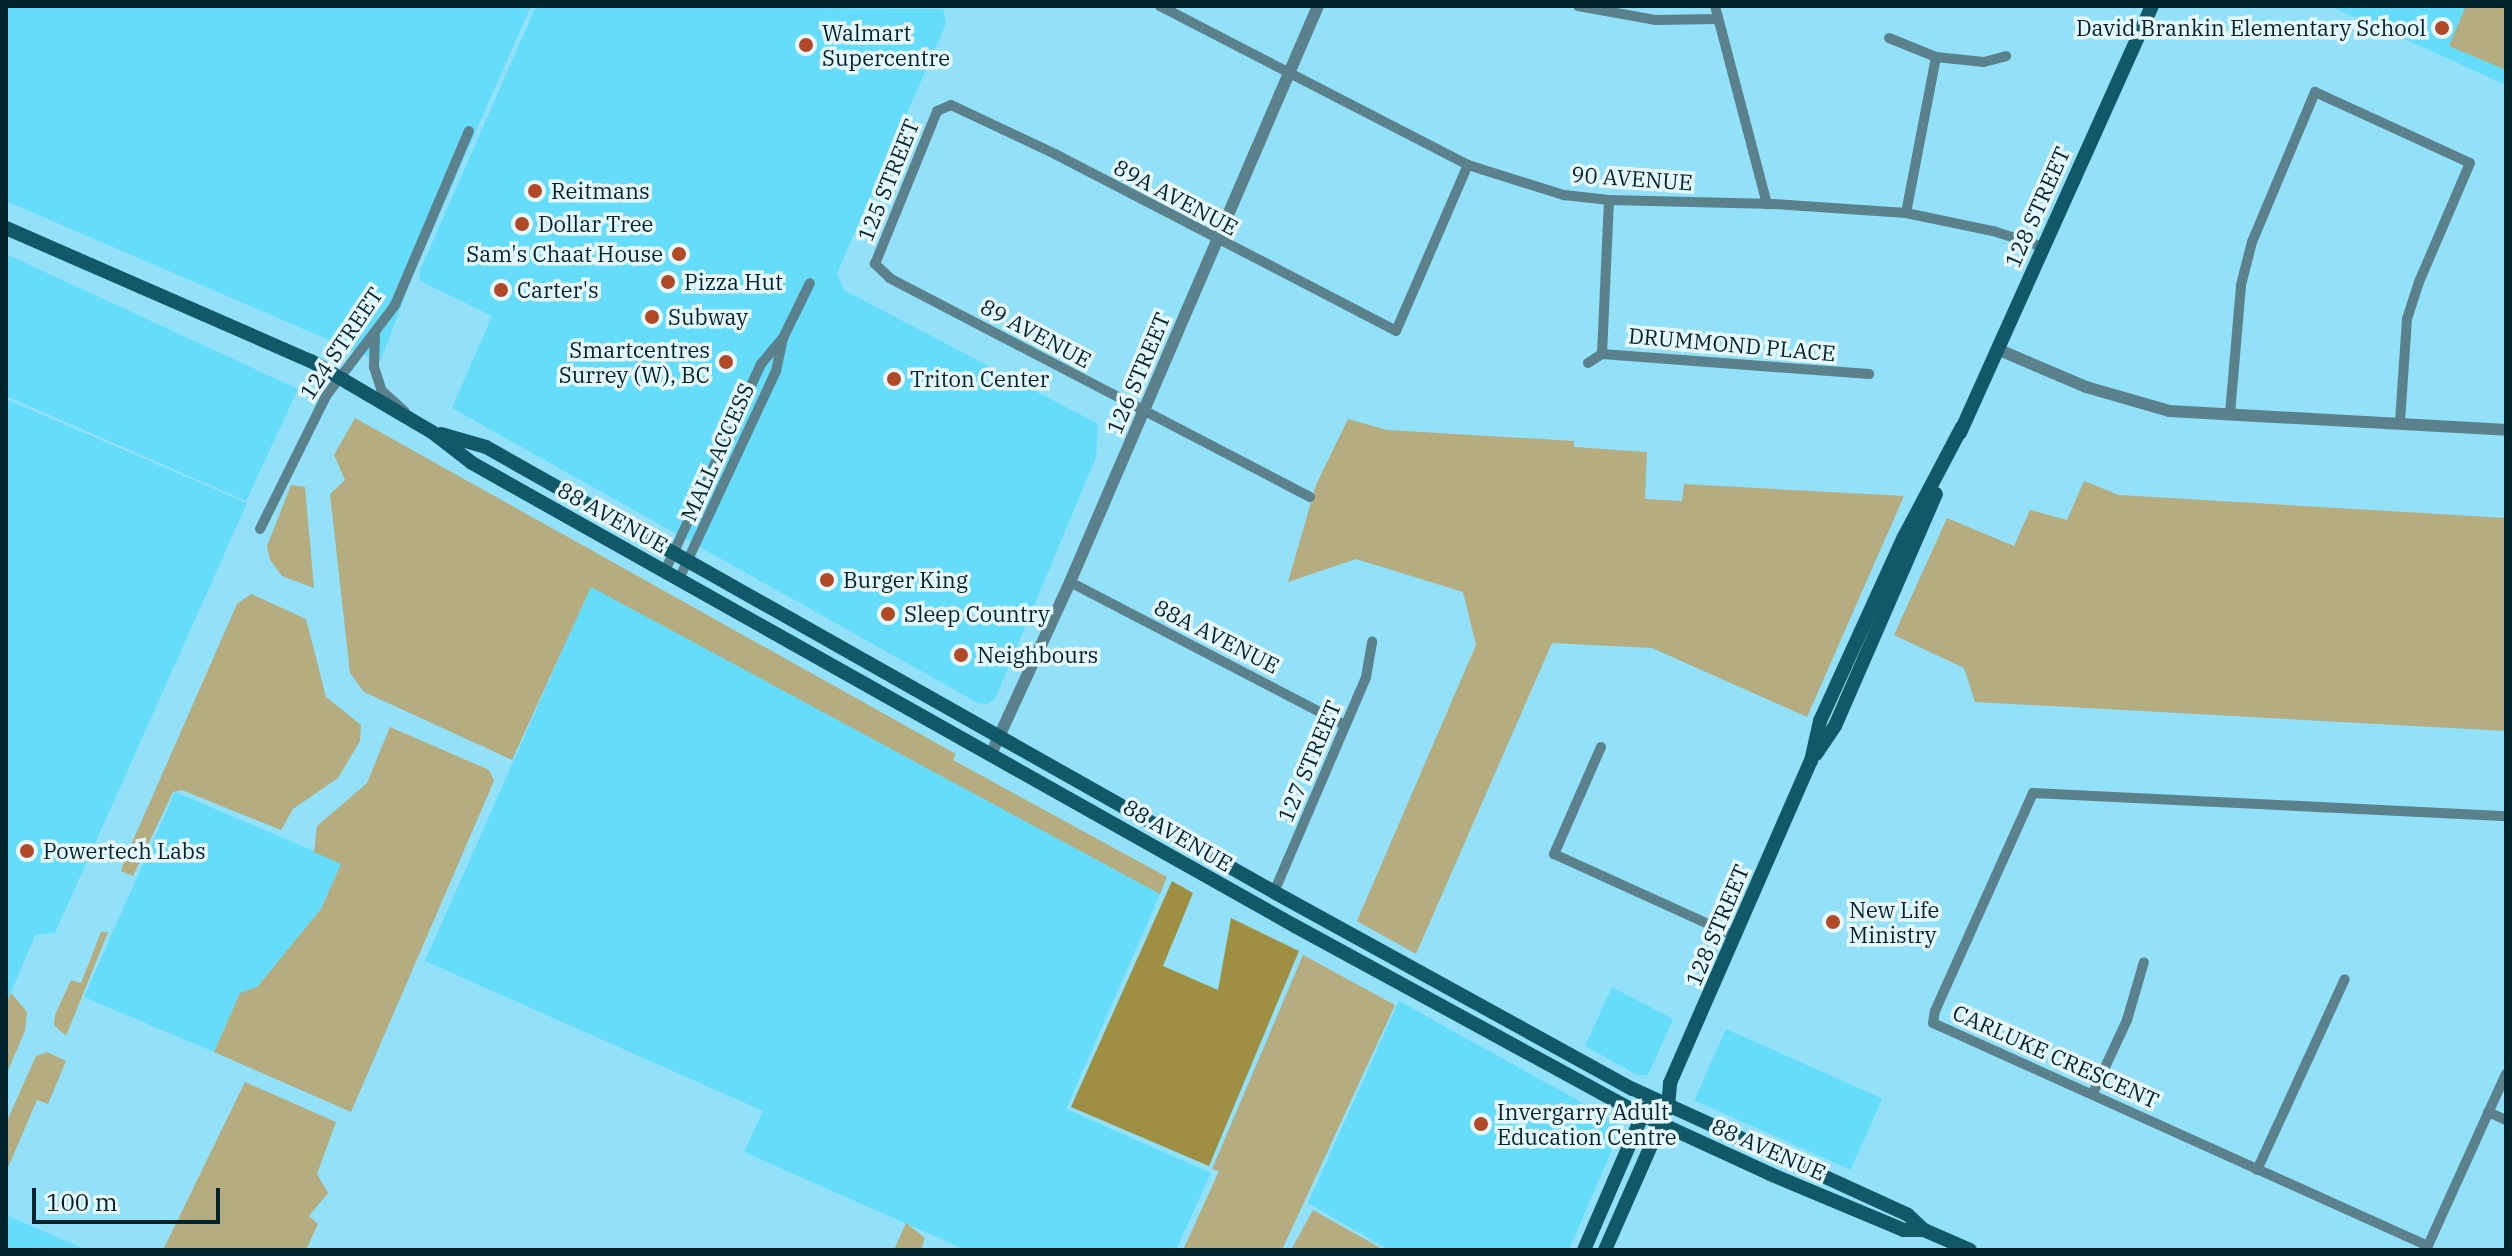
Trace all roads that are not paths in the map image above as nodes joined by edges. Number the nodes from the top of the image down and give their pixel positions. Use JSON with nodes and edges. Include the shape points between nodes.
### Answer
{"nodes":[{"id":1,"x":1160,"y":6,"type":"edge"},
{"id":2,"x":1318,"y":6,"type":"edge"},
{"id":3,"x":1578,"y":6,"type":"edge"},
{"id":4,"x":1715,"y":6,"type":"edge"},
{"id":5,"x":2152,"y":6,"type":"edge"},
{"id":6,"x":1717,"y":19,"type":"junction"},
{"id":7,"x":1889,"y":38,"type":"dead end"},
{"id":8,"x":2006,"y":56,"type":"dead end"},
{"id":9,"x":1936,"y":57,"type":"junction"},
{"id":10,"x":1290,"y":72,"type":"junction"},
{"id":11,"x":937,"y":111,"type":"joint"},
{"id":12,"x":469,"y":131,"type":"dead end"},
{"id":13,"x":1468,"y":165,"type":"junction"},
{"id":14,"x":1609,"y":200,"type":"junction"},
{"id":15,"x":1767,"y":204,"type":"junction"},
{"id":16,"x":1906,"y":213,"type":"junction"},
{"id":17,"x":6,"y":228,"type":"edge"},
{"id":18,"x":1216,"y":240,"type":"junction"},
{"id":19,"x":2043,"y":247,"type":"junction"},
{"id":20,"x":875,"y":264,"type":"joint"},
{"id":21,"x":810,"y":283,"type":"dead end"},
{"id":22,"x":375,"y":336,"type":"junction"},
{"id":23,"x":783,"y":338,"type":"junction"},
{"id":24,"x":1997,"y":349,"type":"junction"},
{"id":25,"x":1602,"y":354,"type":"junction"},
{"id":26,"x":1588,"y":363,"type":"dead end"},
{"id":27,"x":1869,"y":374,"type":"dead end"},
{"id":28,"x":338,"y":377,"type":"junction"},
{"id":29,"x":1143,"y":413,"type":"junction"},
{"id":30,"x":2230,"y":414,"type":"junction"},
{"id":31,"x":417,"y":422,"type":"junction"},
{"id":32,"x":2400,"y":423,"type":"junction"},
{"id":33,"x":2506,"y":430,"type":"edge"},
{"id":34,"x":432,"y":432,"type":"junction"},
{"id":35,"x":1310,"y":497,"type":"dead end"},
{"id":36,"x":260,"y":529,"type":"dead end"},
{"id":37,"x":674,"y":554,"type":"junction"},
{"id":38,"x":689,"y":562,"type":"junction"},
{"id":39,"x":665,"y":571,"type":"junction"},
{"id":40,"x":679,"y":579,"type":"junction"},
{"id":41,"x":1070,"y":582,"type":"junction"},
{"id":42,"x":1372,"y":642,"type":"dead end"},
{"id":43,"x":1345,"y":725,"type":"junction"},
{"id":44,"x":1000,"y":736,"type":"junction"},
{"id":45,"x":1601,"y":747,"type":"dead end"},
{"id":46,"x":991,"y":754,"type":"junction"},
{"id":47,"x":2506,"y":816,"type":"edge"},
{"id":48,"x":1274,"y":892,"type":"junction"},
{"id":49,"x":1735,"y":936,"type":"junction"},
{"id":50,"x":2144,"y":962,"type":"dead end"},
{"id":51,"x":2345,"y":979,"type":"dead end"},
{"id":52,"x":2506,"y":1074,"type":"edge"},
{"id":53,"x":1670,"y":1083,"type":"junction"},
{"id":54,"x":2093,"y":1093,"type":"junction"},
{"id":55,"x":1650,"y":1097,"type":"junction"},
{"id":56,"x":1668,"y":1107,"type":"junction"},
{"id":57,"x":2488,"y":1112,"type":"junction"},
{"id":58,"x":1642,"y":1115,"type":"junction"},
{"id":59,"x":2506,"y":1120,"type":"edge"},
{"id":60,"x":1660,"y":1124,"type":"junction"},
{"id":61,"x":2257,"y":1170,"type":"junction"},
{"id":62,"x":1924,"y":1230,"type":"junction"},
{"id":63,"x":2427,"y":1248,"type":"edge"},
{"id":64,"x":1584,"y":1250,"type":"edge"},
{"id":65,"x":1605,"y":1250,"type":"edge"},
{"id":66,"x":1970,"y":1250,"type":"edge"}],
"edges":[{"from":1,"to":10,"type":"street","name":"90 AVENUE"},
{"from":2,"to":10,"type":"street","name":"126 STREET"},
{"from":3,"to":6,"type":"street","via":[[1655,20]]},
{"from":4,"to":6,"type":"street"},
{"from":5,"to":19,"type":"main road","name":"128 STREET"},
{"from":6,"to":15,"type":"street"},
{"from":7,"to":9,"type":"street"},
{"from":8,"to":9,"type":"street","via":[[1984,62]]},
{"from":9,"to":16,"type":"street"},
{"from":10,"to":13,"type":"street","name":"90 AVENUE"},
{"from":10,"to":18,"type":"street","name":"126 STREET"},
{"from":11,"to":18,"type":"street","name":"89A AVENUE","via":[[951,105]]},
{"from":11,"to":20,"type":"street","name":"125 STREET"},
{"from":12,"to":22,"type":"street","name":"124 STREET","via":[[395,305]]},
{"from":13,"to":14,"type":"street","name":"90 AVENUE","via":[[1564,195]]},
{"from":13,"to":18,"type":"street","name":"89A AVENUE","via":[[1396,331]]},
{"from":14,"to":15,"type":"street","name":"90 AVENUE"},
{"from":14,"to":25,"type":"street","name":"DRUMMOND PLACE"},
{"from":15,"to":16,"type":"street","name":"90 AVENUE"},
{"from":16,"to":19,"type":"street","name":"90 AVENUE"},
{"from":17,"to":28,"type":"main road","name":"88 AVENUE"},
{"from":18,"to":29,"type":"street","name":"126 STREET"},
{"from":19,"to":24,"type":"main road","name":"128 STREET"},
{"from":20,"to":29,"type":"street","name":"89 AVENUE","via":[[890,278]]},
{"from":21,"to":23,"type":"street","name":"MALL ACCESS"},
{"from":22,"to":28,"type":"street","name":"124 STREET"},
{"from":22,"to":31,"type":"street","via":[[374,367],[382,391]]},
{"from":23,"to":37,"type":"street","name":"MALL ACCESS","via":[[761,364]]},
{"from":23,"to":38,"type":"street","name":"MALL ACCESS","via":[[776,371]]},
{"from":24,"to":30,"type":"street","via":[[2107,394],[2169,411]]},
{"from":24,"to":49,"type":"main road","name":"128 STREET","via":[[1882,624],[1835,726],[1811,761]]},
{"from":25,"to":26,"type":"street"},
{"from":25,"to":27,"type":"street","name":"DRUMMOND PLACE"},
{"from":28,"to":31,"type":"main road","name":"88 AVENUE"},
{"from":28,"to":36,"type":"street","name":"124 STREET"},
{"from":29,"to":35,"type":"street","name":"89 AVENUE"},
{"from":29,"to":41,"type":"street","name":"126 STREET"},
{"from":30,"to":32,"type":"street"},
{"from":30,"to":32,"type":"street","via":[[2241,285],[2252,242],[2315,92],[2470,163],[2407,319]]},
{"from":31,"to":34,"type":"main road","name":"88 AVENUE"},
{"from":32,"to":33,"type":"street"},
{"from":34,"to":37,"type":"main road","name":"88 AVENUE","via":[[486,447]]},
{"from":34,"to":39,"type":"main road","name":"88 AVENUE","via":[[472,463]]},
{"from":37,"to":38,"type":"main road","name":"88 AVENUE"},
{"from":37,"to":39,"type":"street","name":"MALL ACCESS"},
{"from":38,"to":40,"type":"street","name":"MALL ACCESS"},
{"from":38,"to":44,"type":"main road","name":"88 AVENUE"},
{"from":39,"to":40,"type":"main road","name":"88 AVENUE"},
{"from":40,"to":46,"type":"main road","name":"88 AVENUE"},
{"from":41,"to":43,"type":"street","name":"88A AVENUE"},
{"from":41,"to":44,"type":"street","name":"126 STREET"},
{"from":42,"to":43,"type":"street","name":"127 STREET","via":[[1366,677]]},
{"from":43,"to":48,"type":"street","name":"127 STREET"},
{"from":44,"to":46,"type":"street","name":"126 STREET"},
{"from":44,"to":48,"type":"main road","name":"88 AVENUE"},
{"from":45,"to":49,"type":"street","via":[[1554,854]]},
{"from":46,"to":58,"type":"main road","name":"88 AVENUE"},
{"from":47,"to":54,"type":"street","name":"CARLUKE CRESCENT","via":[[2033,793],[1933,1023]]},
{"from":48,"to":55,"type":"main road","name":"88 AVENUE"},
{"from":49,"to":53,"type":"main road","name":"128 STREET"},
{"from":50,"to":54,"type":"street","via":[[2127,1020]]},
{"from":51,"to":61,"type":"street"},
{"from":52,"to":57,"type":"street"},
{"from":53,"to":55,"type":"main road"},
{"from":53,"to":56,"type":"main road","name":"128 STREET"},
{"from":54,"to":61,"type":"street","name":"CARLUKE CRESCENT"},
{"from":55,"to":56,"type":"main road","name":"88 AVENUE"},
{"from":55,"to":58,"type":"main road"},
{"from":56,"to":60,"type":"main road"},
{"from":56,"to":62,"type":"main road","name":"88 AVENUE","via":[[1908,1215]]},
{"from":57,"to":59,"type":"street"},
{"from":57,"to":63,"type":"street"},
{"from":58,"to":60,"type":"main road","name":"88 AVENUE"},
{"from":58,"to":64,"type":"main road"},
{"from":60,"to":62,"type":"main road","name":"88 AVENUE","via":[[1904,1230]]},
{"from":60,"to":65,"type":"main road"},
{"from":61,"to":63,"type":"street","name":"CARLUKE CRESCENT"},
{"from":62,"to":66,"type":"main road","name":"88 AVENUE"}]}
